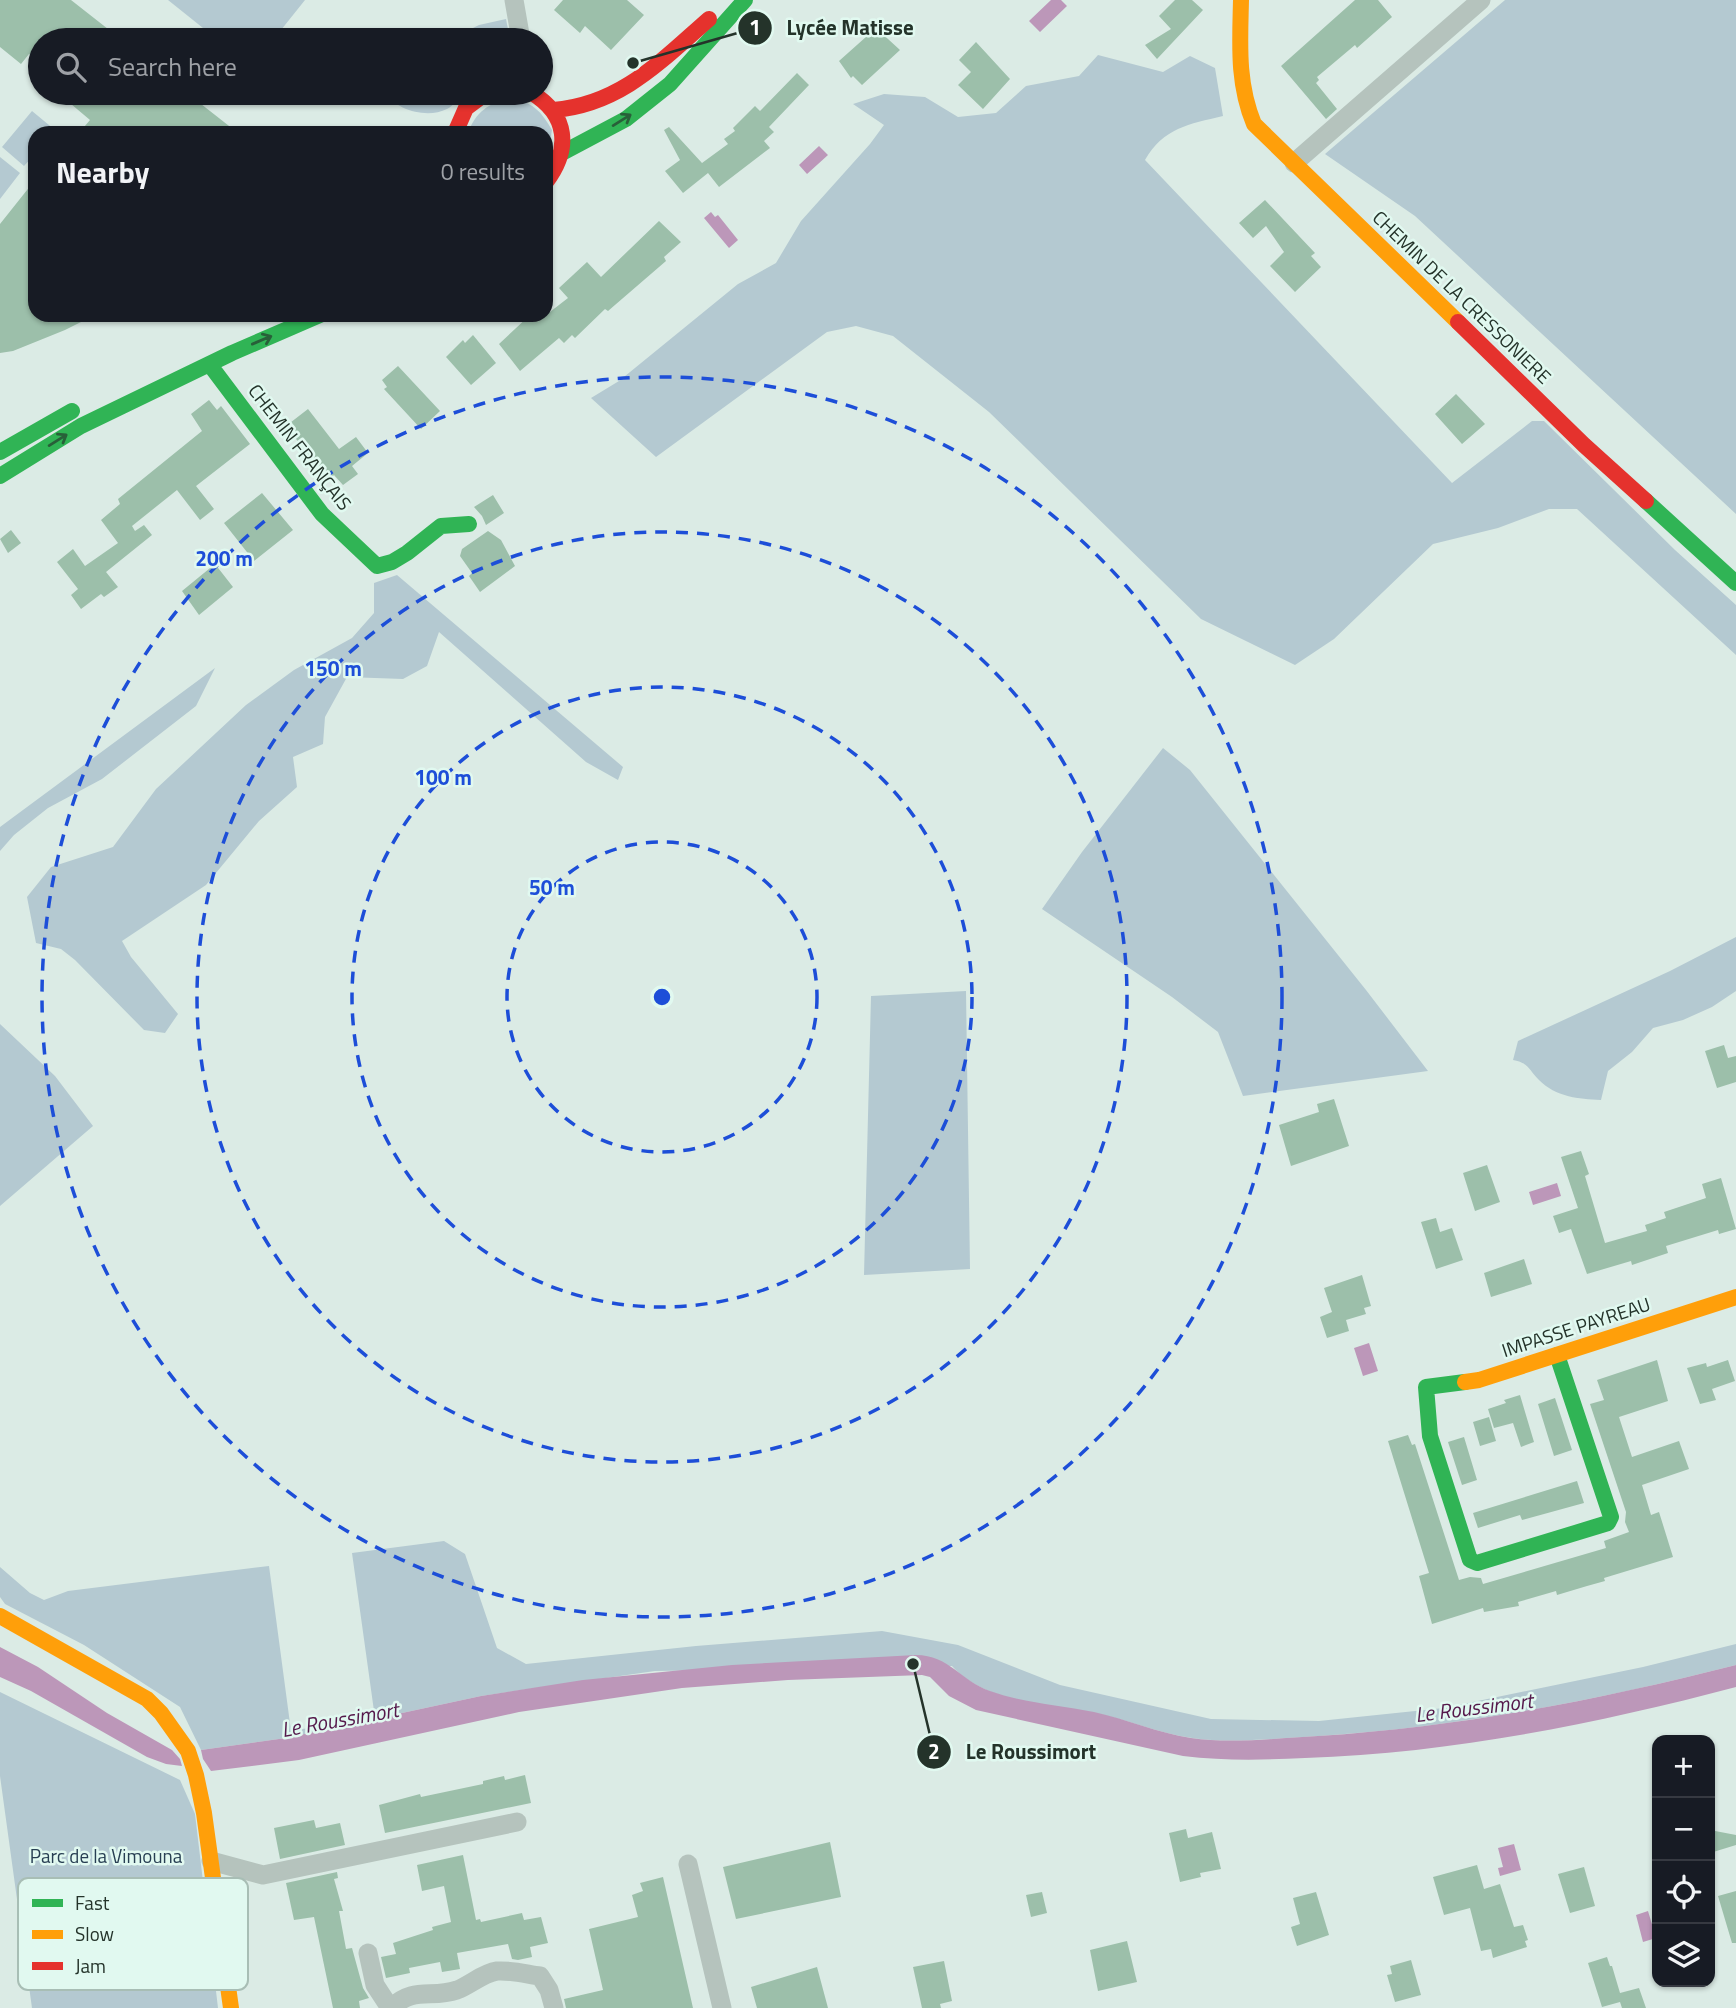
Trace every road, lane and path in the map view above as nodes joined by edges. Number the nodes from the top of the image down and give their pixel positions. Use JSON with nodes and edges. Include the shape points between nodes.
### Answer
{"nodes":[{"id":1,"x":514,"y":0,"type":"edge"},
{"id":2,"x":732,"y":0,"type":"edge"},
{"id":3,"x":745,"y":0,"type":"edge"},
{"id":4,"x":1241,"y":0,"type":"edge"},
{"id":5,"x":1481,"y":0,"type":"edge"},
{"id":6,"x":519,"y":28,"type":"edge"},
{"id":7,"x":553,"y":101,"type":"edge"},
{"id":8,"x":470,"y":105,"type":"edge"},
{"id":9,"x":545,"y":105,"type":"edge"},
{"id":10,"x":458,"y":126,"type":"edge"},
{"id":11,"x":562,"y":153,"type":"junction"},
{"id":12,"x":1294,"y":163,"type":"junction"},
{"id":13,"x":553,"y":174,"type":"edge"},
{"id":14,"x":305,"y":322,"type":"edge"},
{"id":15,"x":240,"y":332,"type":"dead end"},
{"id":16,"x":182,"y":359,"type":"dead end"},
{"id":17,"x":210,"y":365,"type":"junction"},
{"id":18,"x":90,"y":402,"type":"dead end"},
{"id":19,"x":0,"y":452,"type":"edge"},
{"id":20,"x":0,"y":475,"type":"edge"},
{"id":21,"x":469,"y":524,"type":"dead end"},
{"id":22,"x":1736,"y":583,"type":"edge"},
{"id":23,"x":1736,"y":1297,"type":"edge"},
{"id":24,"x":1557,"y":1355,"type":"junction"},
{"id":25,"x":0,"y":1616,"type":"edge"},
{"id":26,"x":517,"y":1822,"type":"dead end"},
{"id":27,"x":211,"y":1861,"type":"junction"},
{"id":28,"x":688,"y":1864,"type":"dead end"},
{"id":29,"x":213,"y":1878,"type":"edge"},
{"id":30,"x":369,"y":1953,"type":"dead end"},
{"id":31,"x":229,"y":1990,"type":"edge"},
{"id":32,"x":231,"y":2008,"type":"edge"},
{"id":33,"x":391,"y":2008,"type":"edge"},
{"id":34,"x":554,"y":2008,"type":"edge"},
{"id":35,"x":722,"y":2008,"type":"edge"}],
"edges":[{"from":1,"to":6,"type":"street"},
{"from":2,"to":7,"type":"street","via":[[618,91],[584,106]]},
{"from":11,"to":3,"type":"street","one_way":true,"via":[[626,119],[670,83]]},
{"from":4,"to":12,"type":"street","name":"CHEMIN DE LA CRESSONIERE","via":[[1238,76],[1244,103],[1254,124]]},
{"from":5,"to":12,"type":"street"},
{"from":8,"to":10,"type":"street"},
{"from":9,"to":11,"type":"street","via":[[563,132]]},
{"from":11,"to":13,"type":"street"},
{"from":12,"to":22,"type":"street","name":"CHEMIN DE LA CRESSONIERE","via":[[1584,445]]},
{"from":17,"to":14,"type":"street","one_way":true},
{"from":15,"to":16,"type":"street"},
{"from":20,"to":17,"type":"street","one_way":true,"via":[[81,426]]},
{"from":17,"to":21,"type":"street","name":"CHEMIN FRANÇAIS","via":[[322,514],[377,566],[407,553],[441,526]]},
{"from":18,"to":19,"type":"street"},
{"from":23,"to":24,"type":"street","name":"IMPASSE PAYREAU"},
{"from":24,"to":24,"type":"street","name":"IMPASSE PAYREAU","via":[[1479,1380],[1426,1387],[1430,1436],[1470,1560],[1477,1563],[1608,1523],[1611,1517]]},
{"from":25,"to":27,"type":"street","via":[[147,1699],[188,1751]]},
{"from":26,"to":27,"type":"street","via":[[264,1875]]},
{"from":27,"to":29,"type":"street"},
{"from":28,"to":35,"type":"street"},
{"from":30,"to":33,"type":"street","via":[[375,1985]]},
{"from":31,"to":32,"type":"street"},
{"from":33,"to":34,"type":"street","via":[[401,1998],[456,1990],[493,1971],[540,1976]]}]}
